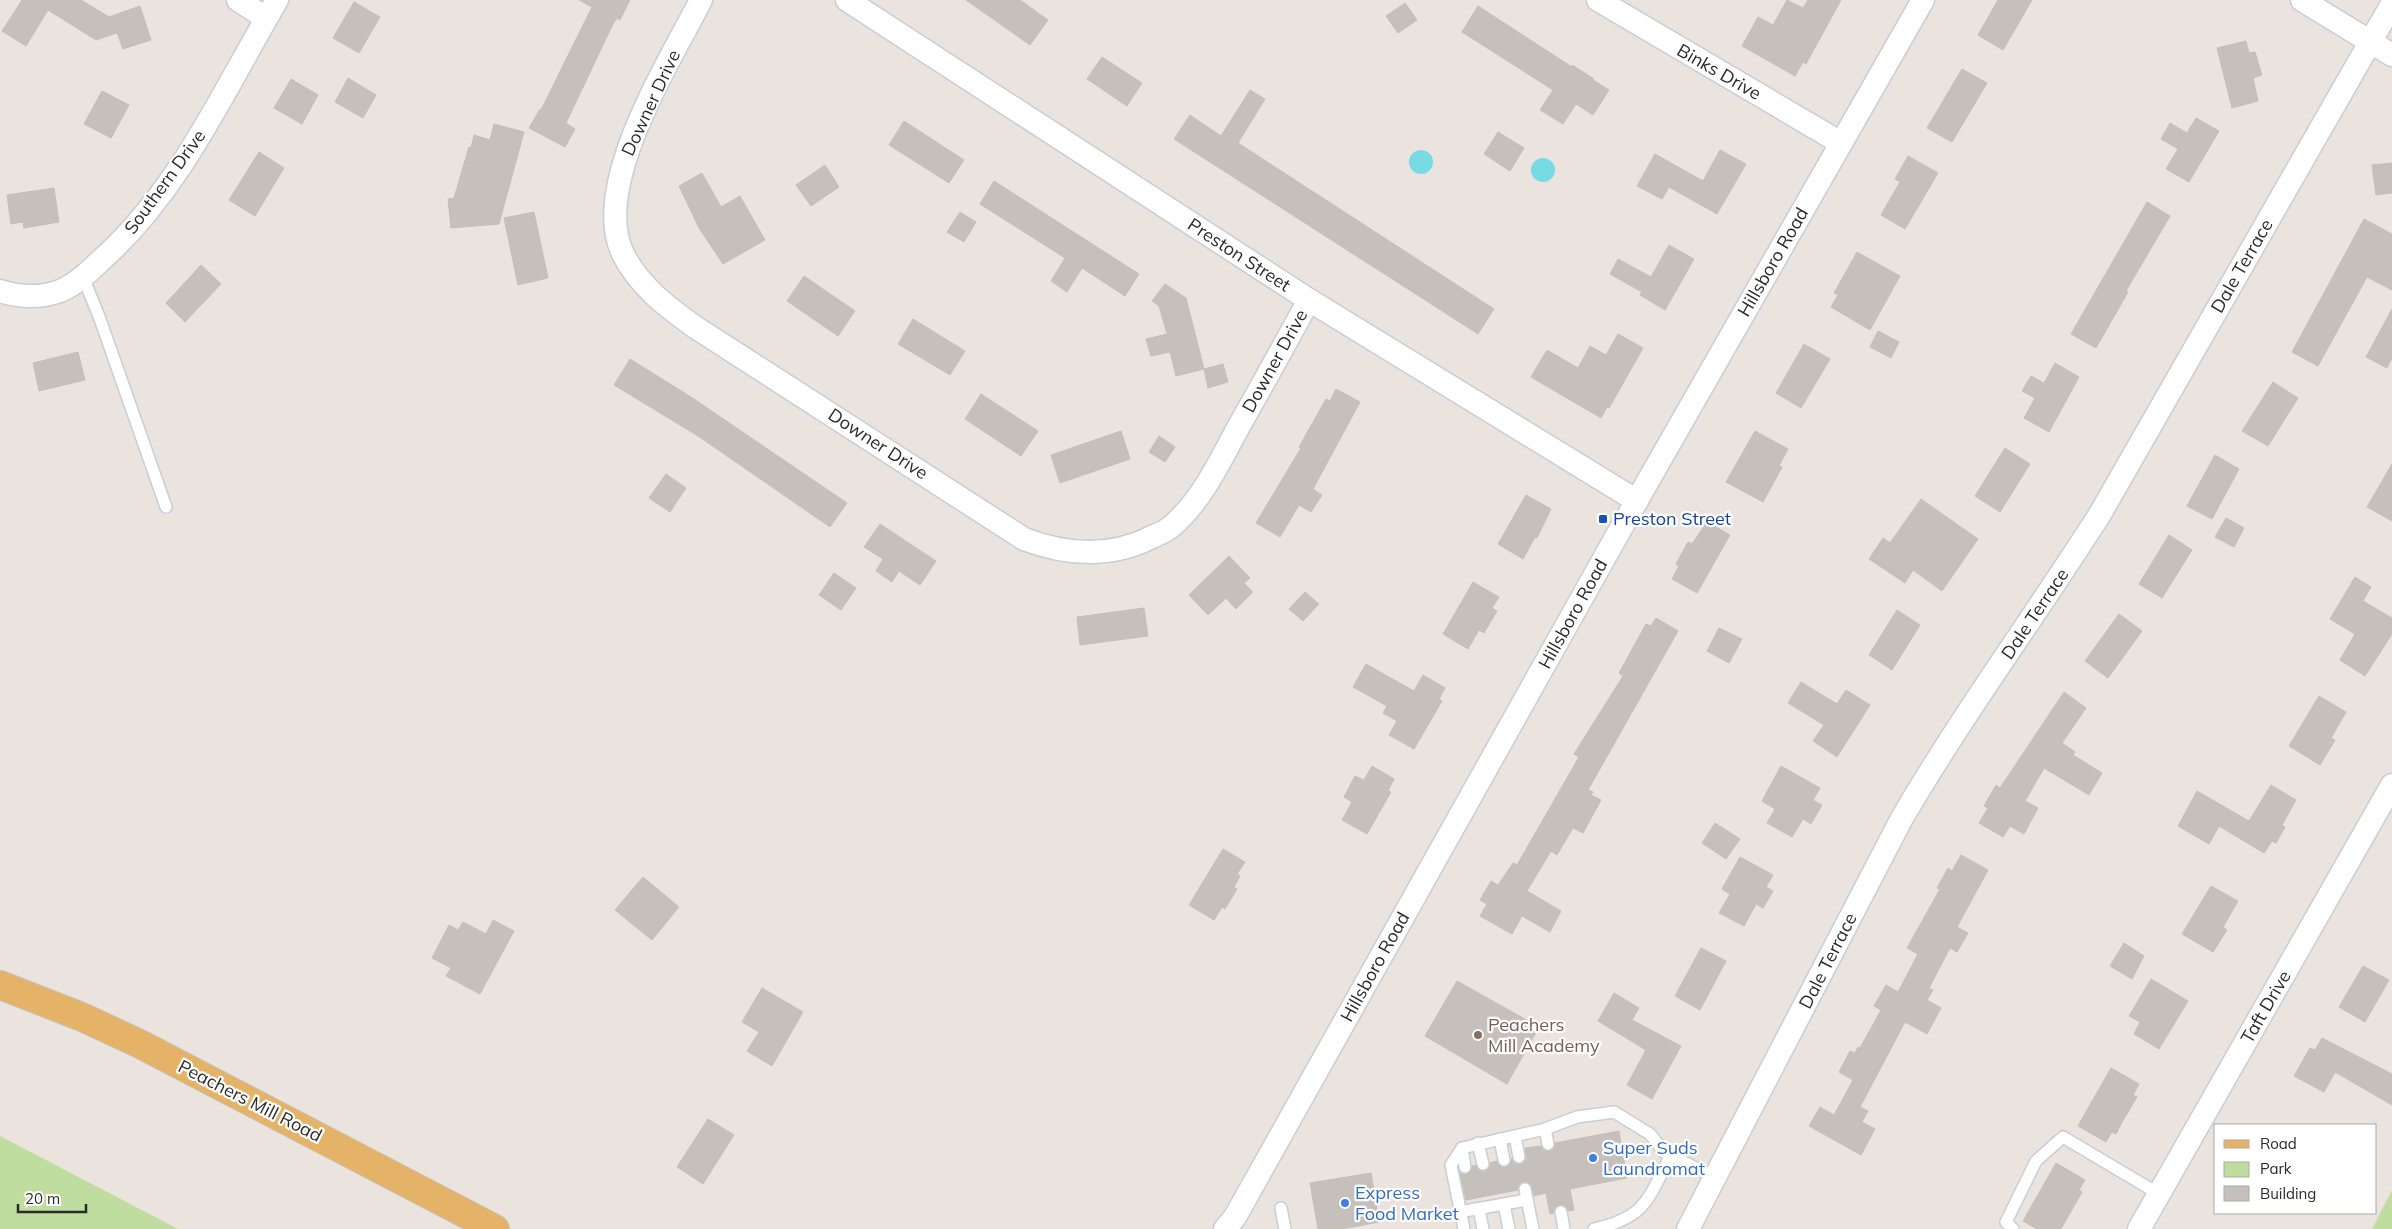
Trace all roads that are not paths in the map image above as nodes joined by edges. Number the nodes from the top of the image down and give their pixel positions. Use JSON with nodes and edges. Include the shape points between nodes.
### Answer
{"nodes":[{"id":1,"x":238,"y":0,"type":"edge"},
{"id":2,"x":701,"y":0,"type":"edge"},
{"id":3,"x":847,"y":0,"type":"edge"},
{"id":4,"x":1598,"y":0,"type":"edge"},
{"id":5,"x":1923,"y":0,"type":"edge"},
{"id":6,"x":2302,"y":0,"type":"edge"},
{"id":7,"x":2392,"y":4,"type":"edge"},
{"id":8,"x":272,"y":9,"type":"edge"},
{"id":9,"x":2370,"y":42,"type":"junction"},
{"id":10,"x":2392,"y":55,"type":"edge"},
{"id":11,"x":1841,"y":143,"type":"junction"},
{"id":12,"x":83,"y":277,"type":"junction"},
{"id":13,"x":0,"y":291,"type":"edge"},
{"id":14,"x":1309,"y":300,"type":"junction"},
{"id":15,"x":1637,"y":501,"type":"junction"},
{"id":16,"x":166,"y":507,"type":"dead end"},
{"id":17,"x":2392,"y":785,"type":"edge"},
{"id":18,"x":0,"y":985,"type":"edge"},
{"id":19,"x":1545,"y":1129,"type":"junction"},
{"id":20,"x":1515,"y":1136,"type":"junction"},
{"id":21,"x":1500,"y":1138,"type":"junction"},
{"id":22,"x":1478,"y":1143,"type":"junction"},
{"id":23,"x":1548,"y":1144,"type":"dead end"},
{"id":24,"x":1462,"y":1148,"type":"junction"},
{"id":25,"x":1671,"y":1156,"type":"junction"},
{"id":26,"x":1519,"y":1157,"type":"dead end"},
{"id":27,"x":1504,"y":1160,"type":"dead end"},
{"id":28,"x":1483,"y":1164,"type":"dead end"},
{"id":29,"x":1465,"y":1167,"type":"dead end"},
{"id":30,"x":1715,"y":1178,"type":"junction"},
{"id":31,"x":2159,"y":1194,"type":"junction"},
{"id":32,"x":1509,"y":1199,"type":"junction"},
{"id":33,"x":1474,"y":1206,"type":"junction"},
{"id":34,"x":1282,"y":1208,"type":"dead end"},
{"id":35,"x":1459,"y":1212,"type":"junction"},
{"id":36,"x":1561,"y":1212,"type":"dead end"},
{"id":37,"x":495,"y":1229,"type":"edge"},
{"id":38,"x":1225,"y":1229,"type":"edge"},
{"id":39,"x":1284,"y":1229,"type":"edge"},
{"id":40,"x":1464,"y":1229,"type":"edge"},
{"id":41,"x":1483,"y":1229,"type":"edge"},
{"id":42,"x":1509,"y":1229,"type":"edge"},
{"id":43,"x":1533,"y":1229,"type":"edge"},
{"id":44,"x":1564,"y":1229,"type":"edge"},
{"id":45,"x":1594,"y":1229,"type":"edge"},
{"id":46,"x":1688,"y":1229,"type":"edge"},
{"id":47,"x":2013,"y":1229,"type":"edge"},
{"id":48,"x":2139,"y":1229,"type":"edge"}],
"edges":[{"from":1,"to":8,"type":"street"},
{"from":2,"to":14,"type":"street","name":"Downer Drive","via":[[645,108],[623,166],[615,229],[623,254],[643,284],[694,327],[1024,539],[1069,552],[1101,551],[1124,548],[1171,528],[1210,479]]},
{"from":3,"to":14,"type":"street","name":"Preston Street"},
{"from":4,"to":11,"type":"street","name":"Binks Drive"},
{"from":5,"to":11,"type":"street","name":"Hillsboro Road"},
{"from":6,"to":9,"type":"street"},
{"from":7,"to":9,"type":"street","name":"Dale Terrace"},
{"from":8,"to":12,"type":"street","name":"Southern Drive","via":[[174,174],[141,220]]},
{"from":9,"to":10,"type":"street"},
{"from":9,"to":30,"type":"street","name":"Dale Terrace","via":[[2100,514],[1938,757],[1902,818]]},
{"from":11,"to":15,"type":"street","name":"Hillsboro Road"},
{"from":12,"to":13,"type":"street","name":"Southern Drive","via":[[60,291],[37,296]]},
{"from":12,"to":16,"type":"lane"},
{"from":14,"to":15,"type":"street","name":"Preston Street"},
{"from":15,"to":38,"type":"street","name":"Hillsboro Road","via":[[1235,1217]]},
{"from":17,"to":31,"type":"street","name":"Taft Drive"},
{"from":18,"to":37,"type":"main road","name":"Peachers Mill Road","via":[[140,1044]]},
{"from":19,"to":20,"type":"lane"},
{"from":19,"to":23,"type":"lane"},
{"from":19,"to":25,"type":"lane","via":[[1577,1116],[1614,1112],[1650,1134]]},
{"from":20,"to":21,"type":"lane"},
{"from":20,"to":26,"type":"lane"},
{"from":21,"to":22,"type":"lane"},
{"from":21,"to":27,"type":"lane"},
{"from":22,"to":24,"type":"lane"},
{"from":22,"to":28,"type":"lane"},
{"from":24,"to":29,"type":"lane"},
{"from":24,"to":35,"type":"lane","via":[[1451,1165]]},
{"from":25,"to":30,"type":"lane"},
{"from":25,"to":45,"type":"lane","via":[[1638,1212],[1628,1219]]},
{"from":30,"to":46,"type":"street","name":"Dale Terrace"},
{"from":31,"to":47,"type":"lane","via":[[2063,1137],[2036,1161],[2006,1222]]},
{"from":31,"to":48,"type":"street","name":"Taft Drive"},
{"from":32,"to":33,"type":"lane"},
{"from":32,"to":42,"type":"lane"},
{"from":32,"to":43,"type":"lane","via":[[1526,1194]]},
{"from":33,"to":35,"type":"lane"},
{"from":33,"to":41,"type":"lane"},
{"from":34,"to":39,"type":"lane"},
{"from":35,"to":40,"type":"lane"},
{"from":36,"to":44,"type":"lane"}]}
